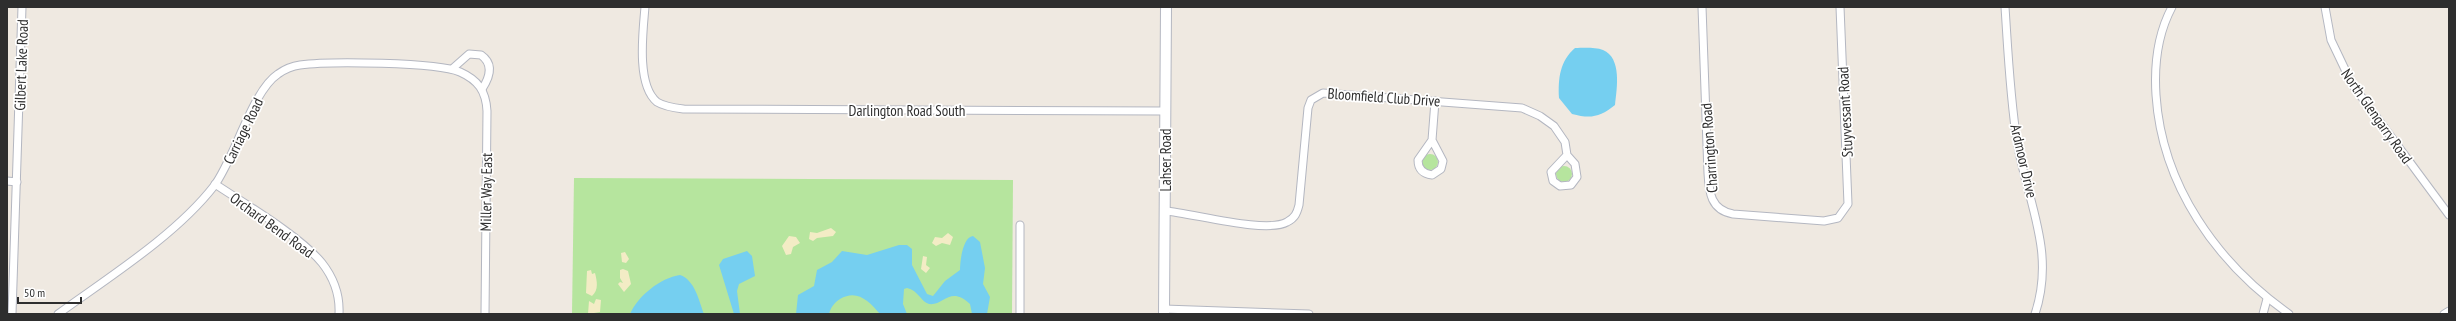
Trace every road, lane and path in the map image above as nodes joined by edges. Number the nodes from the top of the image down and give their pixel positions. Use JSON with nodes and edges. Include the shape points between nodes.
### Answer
{"nodes":[{"id":1,"x":22,"y":7,"type":"edge"},
{"id":2,"x":645,"y":7,"type":"edge"},
{"id":3,"x":1166,"y":7,"type":"edge"},
{"id":4,"x":1702,"y":7,"type":"edge"},
{"id":5,"x":1840,"y":7,"type":"edge"},
{"id":6,"x":2005,"y":7,"type":"edge"},
{"id":7,"x":2172,"y":7,"type":"edge"},
{"id":8,"x":2325,"y":7,"type":"edge"},
{"id":9,"x":452,"y":69,"type":"junction"},
{"id":10,"x":482,"y":89,"type":"junction"},
{"id":11,"x":1436,"y":100,"type":"junction"},
{"id":12,"x":1165,"y":111,"type":"junction"},
{"id":13,"x":1432,"y":140,"type":"junction"},
{"id":14,"x":1567,"y":155,"type":"junction"},
{"id":15,"x":7,"y":182,"type":"edge"},
{"id":16,"x":17,"y":182,"type":"junction"},
{"id":17,"x":215,"y":184,"type":"junction"},
{"id":18,"x":1165,"y":211,"type":"junction"},
{"id":19,"x":1842,"y":215,"type":"joint"},
{"id":20,"x":2449,"y":215,"type":"edge"},
{"id":21,"x":1020,"y":225,"type":"dead end"},
{"id":22,"x":2267,"y":298,"type":"junction"},
{"id":23,"x":1164,"y":311,"type":"edge"},
{"id":24,"x":2449,"y":311,"type":"edge"},
{"id":25,"x":12,"y":314,"type":"edge"},
{"id":26,"x":58,"y":314,"type":"edge"},
{"id":27,"x":340,"y":314,"type":"edge"},
{"id":28,"x":485,"y":314,"type":"edge"},
{"id":29,"x":1020,"y":314,"type":"edge"},
{"id":30,"x":1296,"y":314,"type":"edge"},
{"id":31,"x":1309,"y":314,"type":"edge"},
{"id":32,"x":2034,"y":314,"type":"edge"},
{"id":33,"x":2263,"y":314,"type":"edge"},
{"id":34,"x":2289,"y":314,"type":"edge"},
{"id":35,"x":2444,"y":314,"type":"edge"}],
"edges":[{"from":1,"to":16,"type":"street","name":"Gilbert Lake Road"},
{"from":2,"to":12,"type":"street","name":"Darlington Road South","via":[[646,84],[652,97],[662,105],[684,109]]},
{"from":3,"to":12,"type":"street","name":"Lahser Road"},
{"from":4,"to":19,"type":"street","name":"Charrington Road","via":[[1709,190],[1716,207],[1733,214],[1824,221]]},
{"from":5,"to":19,"type":"street","name":"Stuyvessant Road","via":[[1848,197],[1848,204]]},
{"from":6,"to":32,"type":"street","name":"Ardmoor Drive","via":[[2017,143],[2043,247],[2043,279]]},
{"from":7,"to":22,"type":"street","via":[[2163,28],[2155,64],[2159,122],[2171,166],[2196,219],[2221,251]]},
{"from":8,"to":20,"type":"street","name":"North Glengarry Road","via":[[2331,40],[2352,84]]},
{"from":9,"to":10,"type":"street","name":"Carriage Road"},
{"from":9,"to":10,"type":"street","via":[[469,54],[481,55],[488,61],[490,69]]},
{"from":9,"to":17,"type":"street","name":"Carriage Road","via":[[350,64],[308,64],[286,69],[274,76],[264,88]]},
{"from":10,"to":28,"type":"street","name":"Miller Way East","via":[[486,94],[487,111]]},
{"from":11,"to":13,"type":"street"},
{"from":11,"to":14,"type":"street","name":"Bloomfield Club Drive","via":[[1511,106],[1531,111],[1554,126],[1565,142]]},
{"from":11,"to":18,"type":"street","name":"Bloomfield Club Drive","via":[[1329,93],[1316,95],[1308,108],[1297,214],[1286,223],[1256,224]]},
{"from":12,"to":18,"type":"street","name":"Lahser Road"},
{"from":13,"to":13,"type":"street","via":[[1419,155],[1418,165],[1424,173],[1432,175],[1441,169],[1443,161]]},
{"from":14,"to":14,"type":"street","name":"Bloomfield Club Drive","via":[[1575,164],[1577,177],[1571,185],[1560,186],[1553,182],[1551,172]]},
{"from":15,"to":16,"type":"street"},
{"from":16,"to":25,"type":"street","name":"Gilbert Lake Road"},
{"from":17,"to":26,"type":"street","name":"Carriage Road","via":[[199,203],[170,229]]},
{"from":17,"to":27,"type":"street","name":"Orchard Bend Road","via":[[280,229],[321,262],[336,287]]},
{"from":18,"to":23,"type":"street","name":"Lahser Road"},
{"from":21,"to":29,"type":"street"},
{"from":22,"to":33,"type":"street"},
{"from":22,"to":34,"type":"street"},
{"from":23,"to":30,"type":"street"},
{"from":24,"to":35,"type":"street"},
{"from":30,"to":31,"type":"street"}]}
